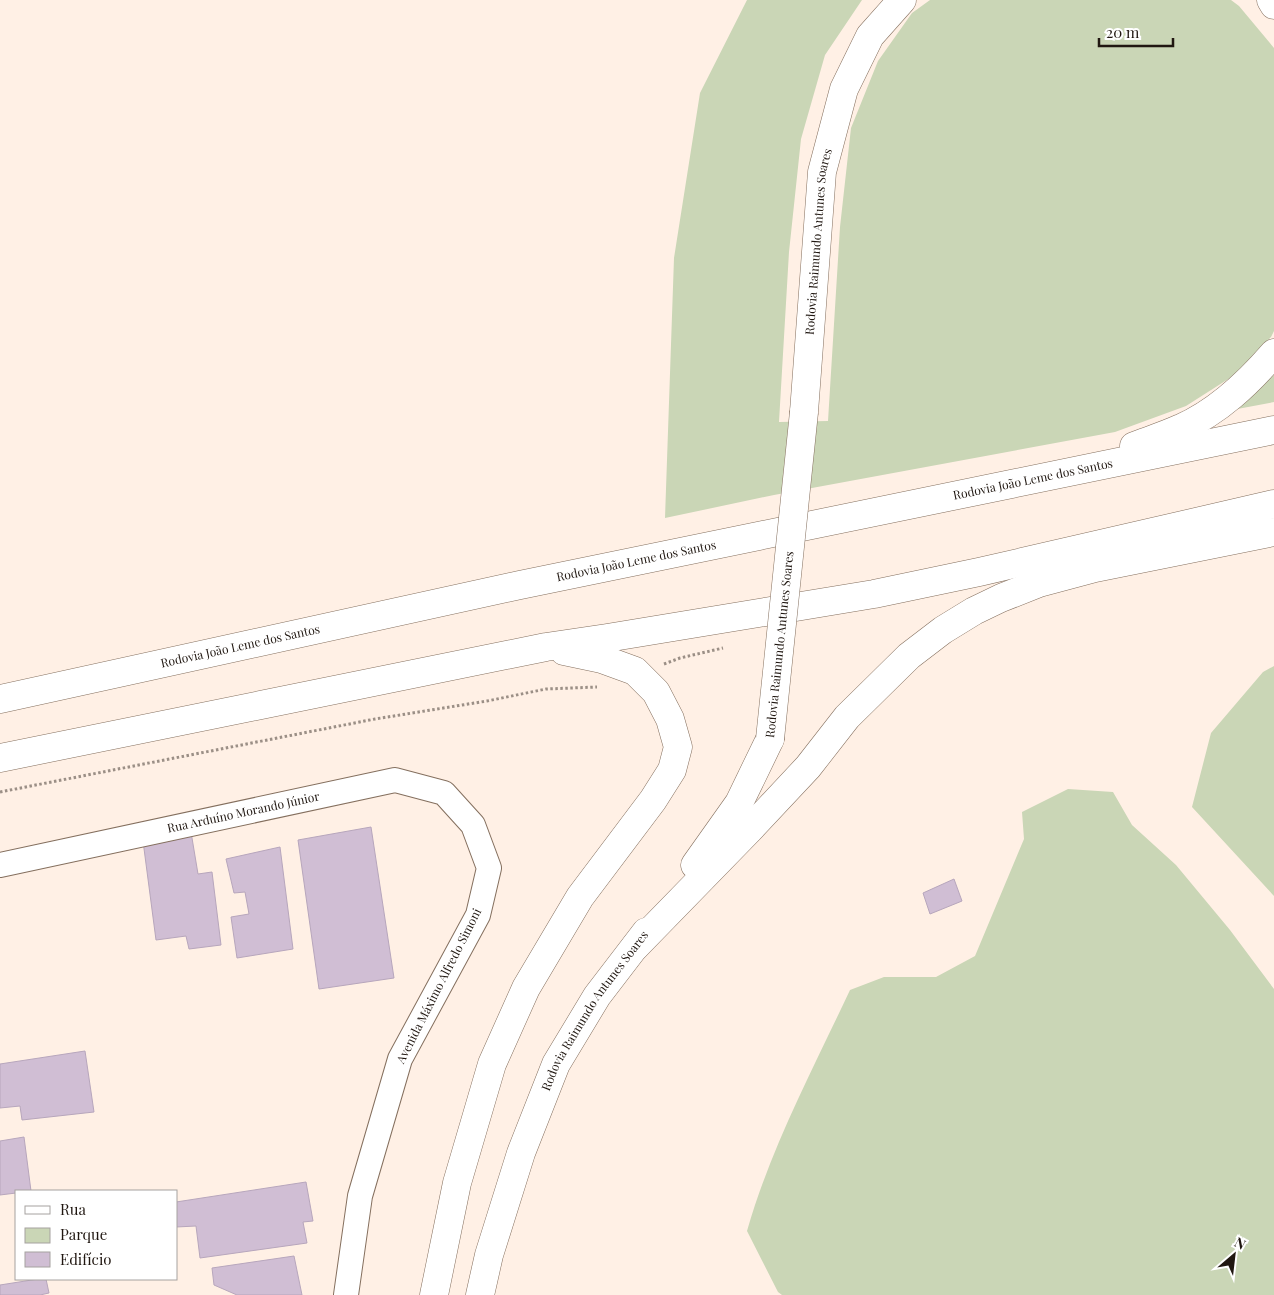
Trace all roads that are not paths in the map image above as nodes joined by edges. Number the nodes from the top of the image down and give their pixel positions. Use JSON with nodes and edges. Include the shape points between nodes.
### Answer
{"nodes":[{"id":1,"x":902,"y":0,"type":"edge"},
{"id":2,"x":1271,"y":0,"type":"edge"},
{"id":3,"x":1274,"y":5,"type":"edge"},
{"id":4,"x":1274,"y":353,"type":"edge"},
{"id":5,"x":1274,"y":430,"type":"edge"},
{"id":6,"x":1274,"y":504,"type":"edge"},
{"id":7,"x":915,"y":505,"type":"junction"},
{"id":8,"x":1274,"y":532,"type":"edge"},
{"id":9,"x":546,"y":646,"type":"junction"},
{"id":10,"x":0,"y":699,"type":"edge"},
{"id":11,"x":0,"y":758,"type":"edge"},
{"id":12,"x":473,"y":825,"type":"joint"},
{"id":13,"x":0,"y":865,"type":"edge"},
{"id":14,"x":635,"y":947,"type":"junction"},
{"id":15,"x":346,"y":1295,"type":"edge"},
{"id":16,"x":434,"y":1295,"type":"edge"},
{"id":17,"x":480,"y":1295,"type":"edge"}],
"edges":[{"from":1,"to":14,"type":"main road","name":"Rodovia Raimundo Antunes Soares","bridge":true,"via":[[870,36],[844,89],[822,172],[804,412],[770,739],[739,803]]},
{"from":2,"to":3,"type":"main road"},
{"from":4,"to":7,"type":"main road","via":[[1220,406],[1183,428],[1101,458]]},
{"from":5,"to":7,"type":"main road","name":"Rodovia João Leme dos Santos"},
{"from":6,"to":9,"type":"main road","via":[[883,592]]},
{"from":7,"to":10,"type":"main road","name":"Rodovia João Leme dos Santos","via":[[520,585]]},
{"from":8,"to":14,"type":"main road","via":[[1094,568],[1039,583],[974,611],[943,630],[909,656],[847,717],[808,767]]},
{"from":9,"to":11,"type":"main road"},
{"from":9,"to":16,"type":"main road","via":[[602,658],[635,670],[656,692],[670,719],[678,747],[672,770],[575,906],[526,988],[496,1056],[457,1183]]},
{"from":12,"to":13,"type":"street","name":"Rua Arduíno Morando Júnior","via":[[444,793],[395,780]]},
{"from":12,"to":15,"type":"street","name":"Avenida Máximo Alfredo Simoni","via":[[489,868],[478,915],[400,1059],[360,1196]]},
{"from":14,"to":17,"type":"main road","name":"Rodovia Raimundo Antunes Soares","via":[[597,996],[556,1064],[521,1153]]}]}
